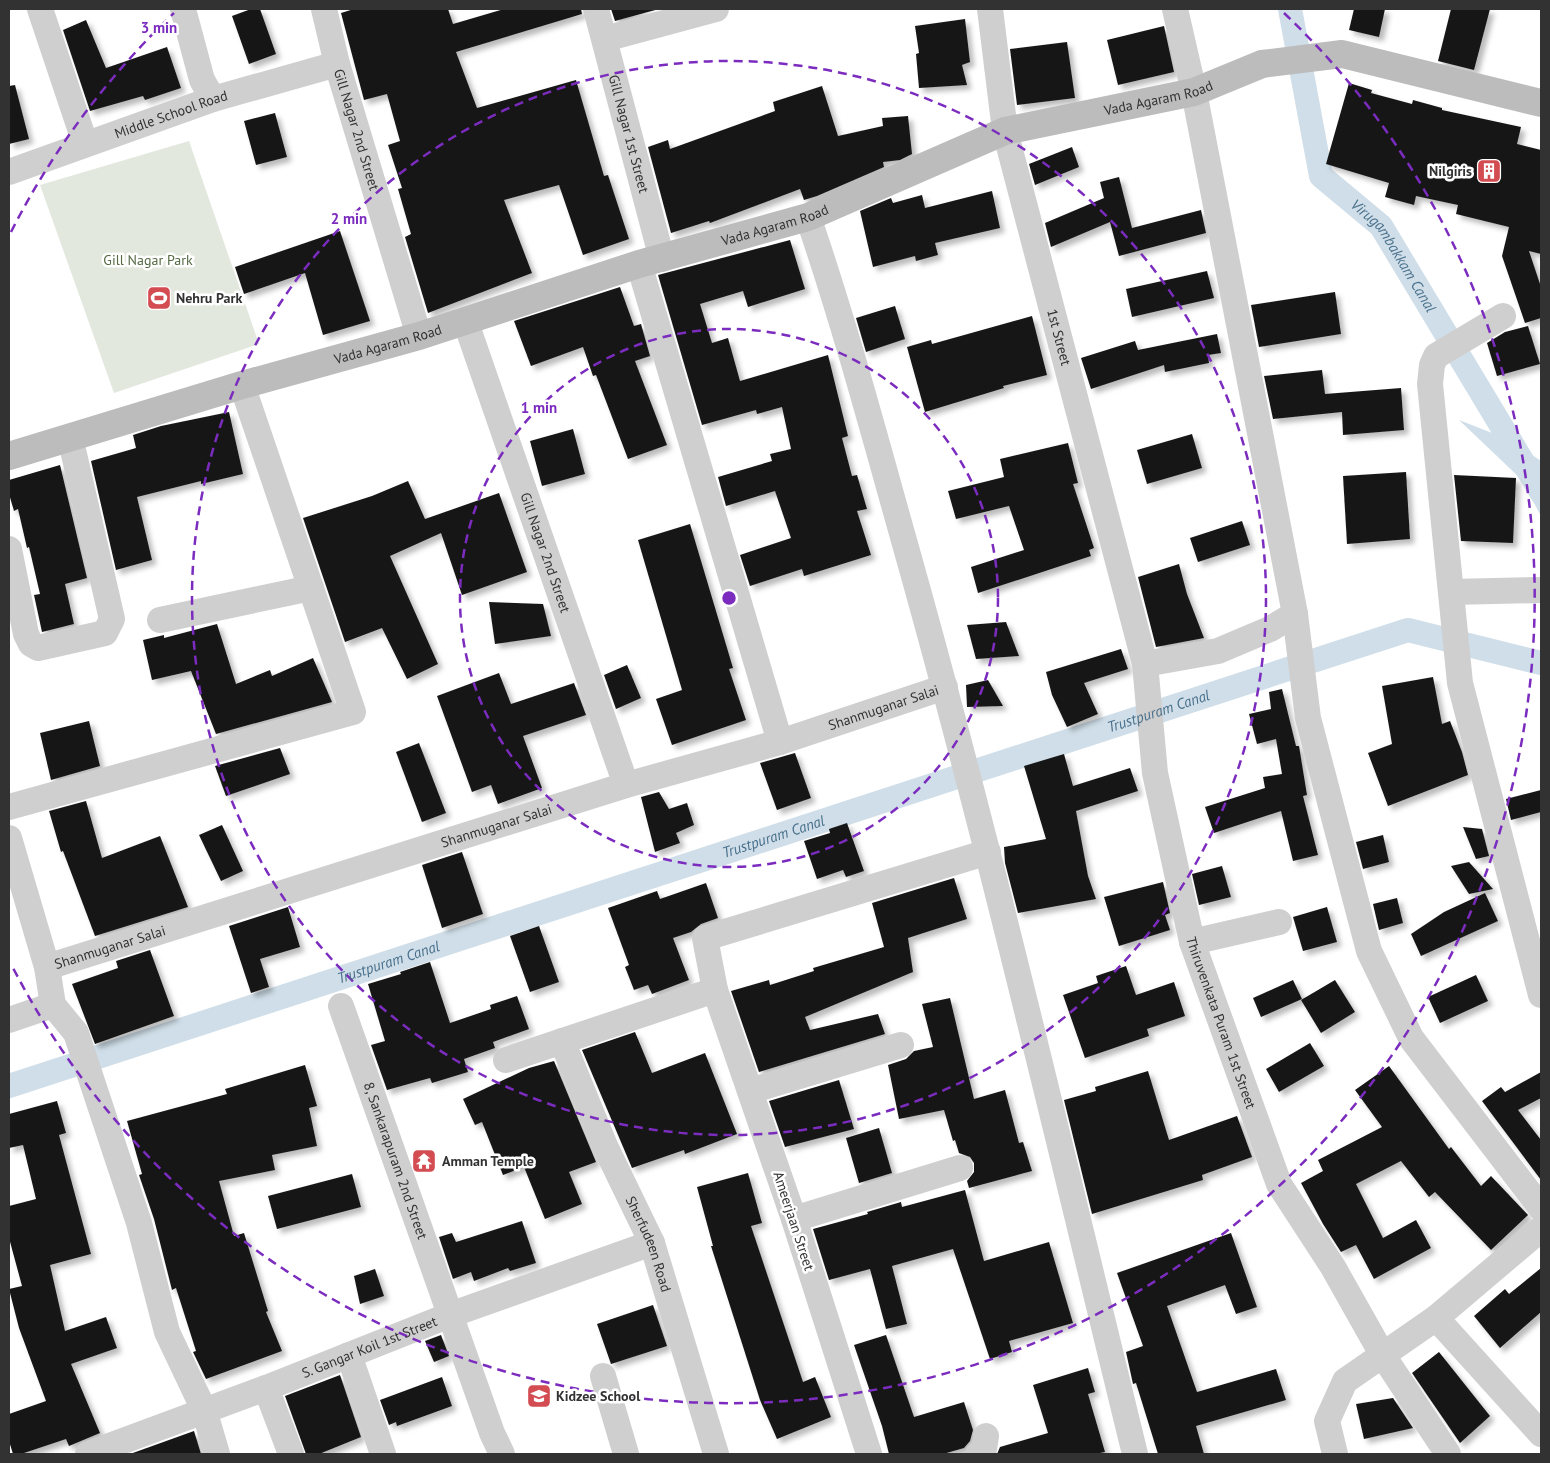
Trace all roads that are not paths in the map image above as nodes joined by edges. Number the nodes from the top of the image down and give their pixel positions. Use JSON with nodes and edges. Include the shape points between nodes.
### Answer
{"nodes":[{"id":1,"x":40,"y":9,"type":"edge"},
{"id":2,"x":184,"y":9,"type":"edge"},
{"id":3,"x":324,"y":9,"type":"edge"},
{"id":4,"x":596,"y":9,"type":"edge"},
{"id":5,"x":716,"y":9,"type":"edge"},
{"id":6,"x":990,"y":9,"type":"edge"},
{"id":7,"x":1175,"y":9,"type":"edge"},
{"id":8,"x":605,"y":39,"type":"junction"},
{"id":9,"x":338,"y":64,"type":"junction"},
{"id":10,"x":1194,"y":92,"type":"junction"},
{"id":11,"x":212,"y":99,"type":"junction"},
{"id":12,"x":1541,"y":103,"type":"edge"},
{"id":13,"x":1006,"y":131,"type":"junction"},
{"id":14,"x":85,"y":143,"type":"junction"},
{"id":15,"x":9,"y":172,"type":"edge"},
{"id":16,"x":808,"y":217,"type":"junction"},
{"id":17,"x":651,"y":261,"type":"junction"},
{"id":18,"x":1503,"y":316,"type":"dead end"},
{"id":19,"x":465,"y":320,"type":"junction"},
{"id":20,"x":419,"y":336,"type":"junction"},
{"id":21,"x":242,"y":385,"type":"junction"},
{"id":22,"x":70,"y":437,"type":"junction"},
{"id":23,"x":9,"y":456,"type":"edge"},
{"id":24,"x":9,"y":549,"type":"edge"},
{"id":25,"x":311,"y":588,"type":"junction"},
{"id":26,"x":1541,"y":590,"type":"edge"},
{"id":27,"x":1451,"y":592,"type":"junction"},
{"id":28,"x":1295,"y":614,"type":"junction"},
{"id":29,"x":160,"y":620,"type":"dead end"},
{"id":30,"x":1145,"y":664,"type":"junction"},
{"id":31,"x":945,"y":687,"type":"junction"},
{"id":32,"x":780,"y":742,"type":"junction"},
{"id":33,"x":626,"y":785,"type":"junction"},
{"id":34,"x":9,"y":807,"type":"edge"},
{"id":35,"x":9,"y":838,"type":"edge"},
{"id":36,"x":988,"y":852,"type":"junction"},
{"id":37,"x":13,"y":870,"type":"edge"},
{"id":38,"x":1279,"y":922,"type":"dead end"},
{"id":39,"x":1192,"y":942,"type":"junction"},
{"id":40,"x":47,"y":967,"type":"junction"},
{"id":41,"x":715,"y":990,"type":"junction"},
{"id":42,"x":1541,"y":995,"type":"edge"},
{"id":43,"x":53,"y":1005,"type":"junction"},
{"id":44,"x":341,"y":1006,"type":"dead end"},
{"id":45,"x":9,"y":1020,"type":"edge"},
{"id":46,"x":562,"y":1041,"type":"junction"},
{"id":47,"x":900,"y":1045,"type":"dead end"},
{"id":48,"x":506,"y":1060,"type":"dead end"},
{"id":49,"x":750,"y":1091,"type":"junction"},
{"id":50,"x":960,"y":1168,"type":"dead end"},
{"id":51,"x":1541,"y":1208,"type":"edge"},
{"id":52,"x":794,"y":1219,"type":"junction"},
{"id":53,"x":1541,"y":1229,"type":"edge"},
{"id":54,"x":652,"y":1243,"type":"junction"},
{"id":55,"x":450,"y":1315,"type":"junction"},
{"id":56,"x":1436,"y":1318,"type":"junction"},
{"id":57,"x":1382,"y":1354,"type":"junction"},
{"id":58,"x":349,"y":1355,"type":"junction"},
{"id":59,"x":603,"y":1376,"type":"dead end"},
{"id":60,"x":266,"y":1388,"type":"junction"},
{"id":61,"x":204,"y":1410,"type":"junction"},
{"id":62,"x":1541,"y":1434,"type":"edge"},
{"id":63,"x":88,"y":1454,"type":"edge"},
{"id":64,"x":217,"y":1454,"type":"edge"},
{"id":65,"x":291,"y":1454,"type":"edge"},
{"id":66,"x":383,"y":1454,"type":"edge"},
{"id":67,"x":502,"y":1454,"type":"edge"},
{"id":68,"x":626,"y":1454,"type":"edge"},
{"id":69,"x":716,"y":1454,"type":"edge"},
{"id":70,"x":870,"y":1454,"type":"edge"},
{"id":71,"x":1135,"y":1454,"type":"edge"},
{"id":72,"x":1335,"y":1454,"type":"edge"},
{"id":73,"x":1448,"y":1454,"type":"edge"}],
"edges":[{"from":1,"to":14,"type":"street"},
{"from":2,"to":11,"type":"street","via":[[202,80]]},
{"from":3,"to":9,"type":"street","name":"Gill Nagar 2nd Street"},
{"from":4,"to":8,"type":"street","name":"Gill Nagar 1st Street"},
{"from":5,"to":8,"type":"street"},
{"from":6,"to":13,"type":"street","name":"1st Street"},
{"from":7,"to":10,"type":"street"},
{"from":8,"to":17,"type":"street","name":"Gill Nagar 1st Street"},
{"from":9,"to":11,"type":"street","name":"Middle School Road"},
{"from":9,"to":20,"type":"street","name":"Gill Nagar 2nd Street"},
{"from":10,"to":12,"type":"street","name":"Vada Agaram Road","via":[[1262,64],[1342,54]]},
{"from":10,"to":13,"type":"street","name":"Vada Agaram Road"},
{"from":10,"to":28,"type":"street"},
{"from":11,"to":14,"type":"street","name":"Middle School Road"},
{"from":13,"to":16,"type":"street","name":"Vada Agaram Road"},
{"from":13,"to":30,"type":"street","name":"1st Street"},
{"from":14,"to":15,"type":"street","name":"Middle School Road"},
{"from":16,"to":17,"type":"street","name":"Vada Agaram Road"},
{"from":16,"to":31,"type":"street","via":[[834,293]]},
{"from":17,"to":19,"type":"street","name":"Vada Agaram Road"},
{"from":17,"to":32,"type":"street","name":"Gill Nagar 1st Street"},
{"from":18,"to":27,"type":"street","via":[[1459,340],[1436,356],[1432,365],[1430,384]]},
{"from":19,"to":20,"type":"street","name":"Vada Agaram Road"},
{"from":19,"to":33,"type":"street","name":"Gill Nagar 2nd Street"},
{"from":20,"to":21,"type":"street","name":"Vada Agaram Road"},
{"from":21,"to":22,"type":"street","name":"Vada Agaram Road"},
{"from":21,"to":25,"type":"street"},
{"from":22,"to":23,"type":"street","name":"Vada Agaram Road"},
{"from":22,"to":24,"type":"street","via":[[112,619],[110,627],[105,633],[38,648],[31,644],[26,634]]},
{"from":25,"to":29,"type":"street"},
{"from":25,"to":34,"type":"street","via":[[353,712]]},
{"from":26,"to":27,"type":"street"},
{"from":27,"to":42,"type":"street","via":[[1460,683]]},
{"from":28,"to":30,"type":"street","via":[[1270,629],[1218,651]]},
{"from":28,"to":51,"type":"street","via":[[1308,718],[1373,960],[1411,1038]]},
{"from":30,"to":39,"type":"street","name":"Thiruvenkata Puram 1st Street","via":[[1155,774]]},
{"from":31,"to":32,"type":"street","name":"Shanmuganar Salai"},
{"from":31,"to":36,"type":"street"},
{"from":32,"to":33,"type":"street","name":"Shanmuganar Salai"},
{"from":33,"to":40,"type":"street","name":"Shanmuganar Salai"},
{"from":35,"to":37,"type":"street"},
{"from":36,"to":41,"type":"street","name":"Ameerjaan Street","via":[[705,938]]},
{"from":36,"to":71,"type":"street"},
{"from":37,"to":40,"type":"street"},
{"from":38,"to":39,"type":"street"},
{"from":39,"to":57,"type":"street","name":"Thiruvenkata Puram 1st Street","via":[[1280,1184],[1333,1267]]},
{"from":40,"to":43,"type":"street"},
{"from":41,"to":46,"type":"street"},
{"from":41,"to":49,"type":"street","name":"Ameerjaan Street"},
{"from":43,"to":45,"type":"street"},
{"from":43,"to":61,"type":"street","via":[[76,1033],[139,1223],[167,1332]]},
{"from":44,"to":55,"type":"street","name":"8, Sankarapuram 2nd Street"},
{"from":46,"to":48,"type":"street"},
{"from":46,"to":54,"type":"street","name":"Sherfudeen Road","via":[[604,1146]]},
{"from":47,"to":49,"type":"street"},
{"from":49,"to":52,"type":"street","name":"Ameerjaan Street"},
{"from":50,"to":52,"type":"street"},
{"from":52,"to":70,"type":"street","name":"Ameerjaan Street"},
{"from":53,"to":56,"type":"street"},
{"from":54,"to":55,"type":"street","name":"S. Gangar Koil 1st Street"},
{"from":54,"to":69,"type":"street","name":"Sherfudeen Road"},
{"from":55,"to":58,"type":"street","name":"S. Gangar Koil 1st Street"},
{"from":55,"to":67,"type":"street","name":"8, Sankarapuram 2nd Street"},
{"from":56,"to":57,"type":"street"},
{"from":56,"to":62,"type":"street"},
{"from":57,"to":72,"type":"street","via":[[1345,1381],[1326,1421]]},
{"from":57,"to":73,"type":"street","name":"Thiruvenkata Puram 1st Street"},
{"from":58,"to":60,"type":"street","name":"S. Gangar Koil 1st Street"},
{"from":58,"to":66,"type":"street"},
{"from":59,"to":68,"type":"street"},
{"from":60,"to":61,"type":"street","name":"S. Gangar Koil 1st Street"},
{"from":60,"to":65,"type":"street"},
{"from":61,"to":63,"type":"street","name":"S. Gangar Koil 1st Street"},
{"from":61,"to":64,"type":"street"}]}
